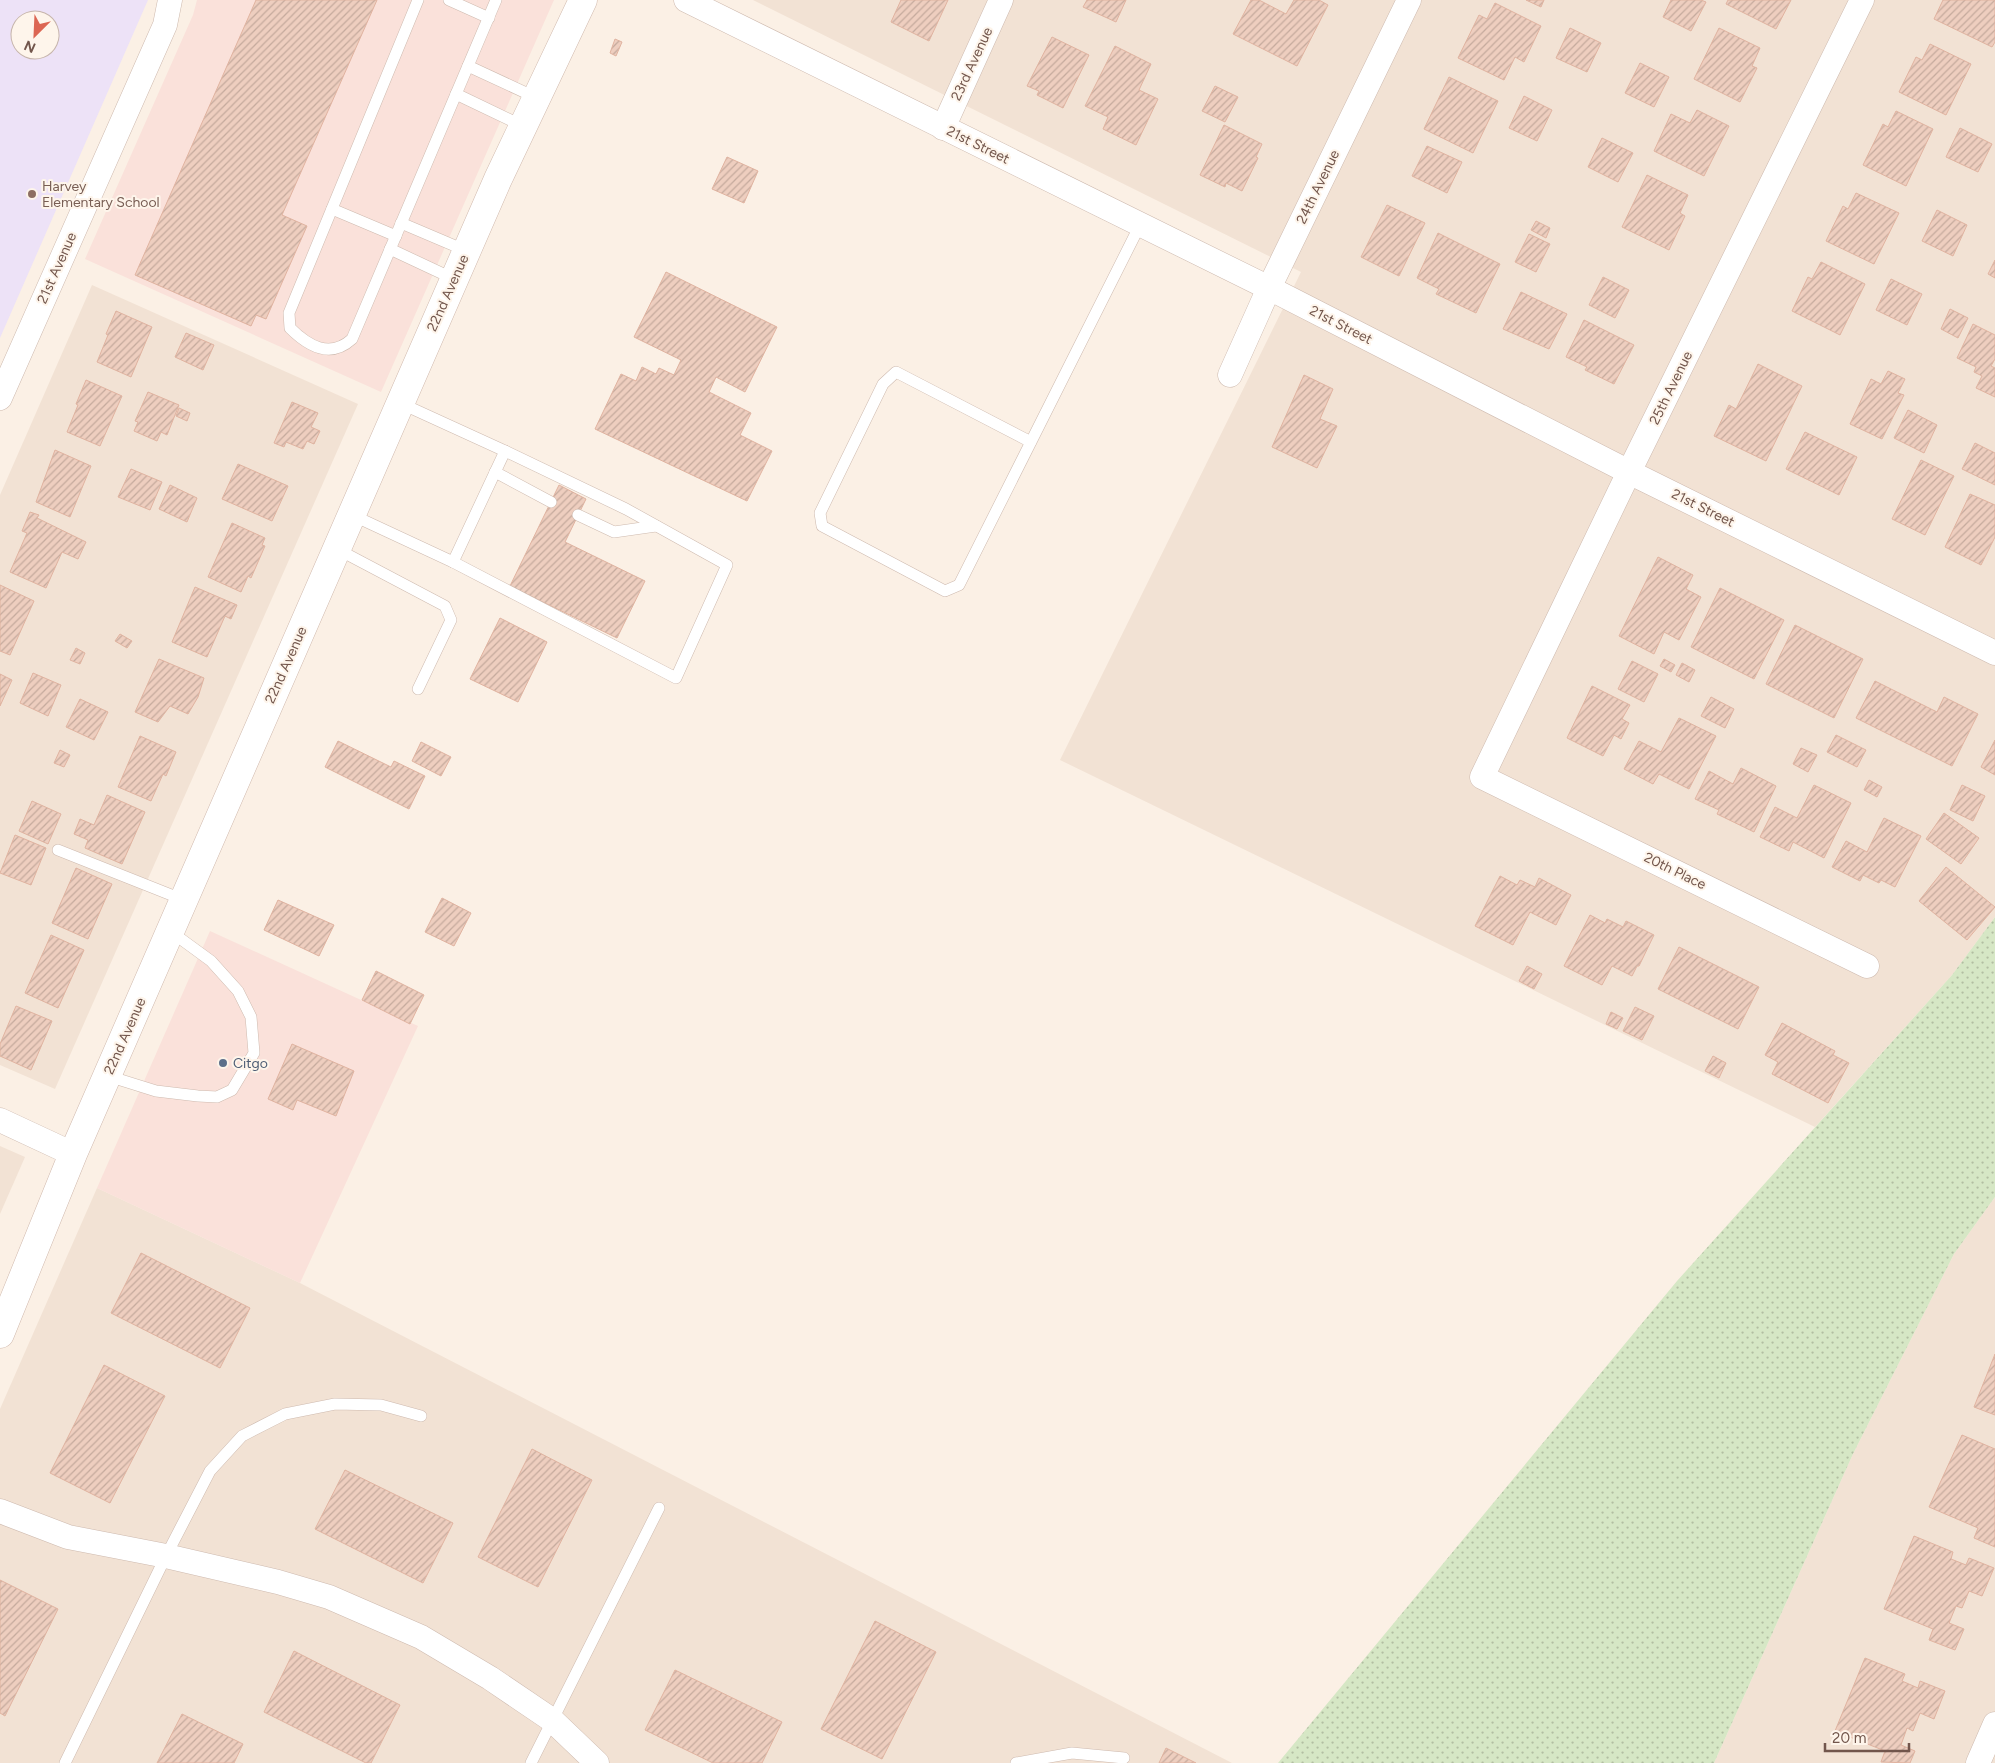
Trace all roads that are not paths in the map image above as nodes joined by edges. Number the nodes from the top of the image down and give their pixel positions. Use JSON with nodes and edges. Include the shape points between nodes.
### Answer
{"nodes":[{"id":1,"x":170,"y":0,"type":"edge"},
{"id":2,"x":418,"y":0,"type":"edge"},
{"id":3,"x":449,"y":0,"type":"edge"},
{"id":4,"x":496,"y":0,"type":"edge"},
{"id":5,"x":583,"y":0,"type":"edge"},
{"id":6,"x":686,"y":0,"type":"edge"},
{"id":7,"x":1001,"y":0,"type":"edge"},
{"id":8,"x":1409,"y":0,"type":"edge"},
{"id":9,"x":1862,"y":0,"type":"edge"},
{"id":10,"x":488,"y":18,"type":"junction"},
{"id":11,"x":468,"y":66,"type":"junction"},
{"id":12,"x":456,"y":94,"type":"junction"},
{"id":13,"x":536,"y":98,"type":"junction"},
{"id":14,"x":523,"y":126,"type":"junction"},
{"id":15,"x":943,"y":128,"type":"junction"},
{"id":16,"x":332,"y":209,"type":"junction"},
{"id":17,"x":401,"y":223,"type":"junction"},
{"id":18,"x":1140,"y":225,"type":"junction"},
{"id":19,"x":396,"y":236,"type":"junction"},
{"id":20,"x":390,"y":249,"type":"junction"},
{"id":21,"x":467,"y":251,"type":"junction"},
{"id":22,"x":454,"y":280,"type":"junction"},
{"id":23,"x":1269,"y":288,"type":"junction"},
{"id":24,"x":1230,"y":375,"type":"dead end"},
{"id":25,"x":0,"y":398,"type":"edge"},
{"id":26,"x":400,"y":403,"type":"junction"},
{"id":27,"x":1030,"y":442,"type":"junction"},
{"id":28,"x":505,"y":451,"type":"junction"},
{"id":29,"x":494,"y":472,"type":"junction"},
{"id":30,"x":1629,"y":472,"type":"junction"},
{"id":31,"x":551,"y":502,"type":"dead end"},
{"id":32,"x":352,"y":515,"type":"junction"},
{"id":33,"x":578,"y":515,"type":"dead end"},
{"id":34,"x":656,"y":526,"type":"junction"},
{"id":35,"x":337,"y":550,"type":"junction"},
{"id":36,"x":454,"y":562,"type":"junction"},
{"id":37,"x":1995,"y":653,"type":"edge"},
{"id":38,"x":418,"y":689,"type":"dead end"},
{"id":39,"x":1482,"y":777,"type":"joint"},
{"id":40,"x":58,"y":850,"type":"dead end"},
{"id":41,"x":184,"y":900,"type":"junction"},
{"id":42,"x":170,"y":931,"type":"junction"},
{"id":43,"x":1867,"y":966,"type":"dead end"},
{"id":44,"x":108,"y":1076,"type":"junction"},
{"id":45,"x":0,"y":1120,"type":"edge"},
{"id":46,"x":73,"y":1154,"type":"junction"},
{"id":47,"x":0,"y":1334,"type":"edge"},
{"id":48,"x":421,"y":1416,"type":"dead end"},
{"id":49,"x":659,"y":1508,"type":"dead end"},
{"id":50,"x":0,"y":1511,"type":"edge"},
{"id":51,"x":166,"y":1556,"type":"junction"},
{"id":52,"x":552,"y":1720,"type":"junction"},
{"id":53,"x":1124,"y":1758,"type":"dead end"},
{"id":54,"x":66,"y":1763,"type":"edge"},
{"id":55,"x":531,"y":1763,"type":"edge"},
{"id":56,"x":597,"y":1763,"type":"edge"},
{"id":57,"x":1016,"y":1763,"type":"edge"}],
"edges":[{"from":1,"to":25,"type":"street","name":"21st Avenue","via":[[165,25]]},
{"from":2,"to":16,"type":"lane"},
{"from":3,"to":10,"type":"lane"},
{"from":4,"to":10,"type":"lane"},
{"from":5,"to":13,"type":"street","name":"22nd Avenue"},
{"from":6,"to":15,"type":"street","name":"21st Street"},
{"from":7,"to":15,"type":"street","name":"23rd Avenue"},
{"from":8,"to":23,"type":"street","name":"24th Avenue"},
{"from":9,"to":30,"type":"street","name":"25th Avenue"},
{"from":10,"to":11,"type":"lane"},
{"from":11,"to":12,"type":"lane"},
{"from":11,"to":13,"type":"lane"},
{"from":12,"to":14,"type":"lane"},
{"from":12,"to":17,"type":"lane"},
{"from":13,"to":14,"type":"street","name":"22nd Avenue"},
{"from":14,"to":21,"type":"street","name":"22nd Avenue"},
{"from":15,"to":18,"type":"street","name":"21st Street"},
{"from":16,"to":19,"type":"lane"},
{"from":16,"to":20,"type":"lane","via":[[289,313],[290,328],[303,341],[327,350],[344,347],[352,339]]},
{"from":17,"to":19,"type":"lane"},
{"from":17,"to":21,"type":"lane"},
{"from":18,"to":23,"type":"street","name":"21st Street"},
{"from":18,"to":27,"type":"lane"},
{"from":19,"to":20,"type":"lane"},
{"from":20,"to":22,"type":"lane"},
{"from":21,"to":22,"type":"street","name":"22nd Avenue"},
{"from":22,"to":26,"type":"street","name":"22nd Avenue"},
{"from":23,"to":24,"type":"street","name":"24th Avenue"},
{"from":23,"to":30,"type":"street","name":"21st Street"},
{"from":26,"to":28,"type":"lane"},
{"from":26,"to":32,"type":"street","name":"22nd Avenue"},
{"from":27,"to":27,"type":"lane","via":[[896,372],[883,384],[824,504],[820,513],[822,526],[945,591],[959,585]]},
{"from":28,"to":29,"type":"lane"},
{"from":28,"to":34,"type":"lane"},
{"from":29,"to":31,"type":"lane"},
{"from":29,"to":36,"type":"lane"},
{"from":30,"to":37,"type":"street","name":"21st Street"},
{"from":30,"to":39,"type":"street","name":"25th Avenue"},
{"from":32,"to":35,"type":"street","name":"22nd Avenue"},
{"from":32,"to":36,"type":"lane"},
{"from":33,"to":34,"type":"lane","via":[[614,532]]},
{"from":34,"to":36,"type":"lane","via":[[727,566],[676,678]]},
{"from":35,"to":38,"type":"lane","via":[[445,606],[451,620]]},
{"from":35,"to":41,"type":"street","name":"22nd Avenue"},
{"from":39,"to":43,"type":"street","name":"20th Place"},
{"from":40,"to":41,"type":"lane"},
{"from":41,"to":42,"type":"street","name":"22nd Avenue"},
{"from":42,"to":44,"type":"street","name":"22nd Avenue"},
{"from":42,"to":44,"type":"lane","via":[[211,961],[238,991],[252,1017],[254,1053],[232,1090],[217,1097],[156,1091]]},
{"from":44,"to":46,"type":"street","name":"22nd Avenue"},
{"from":45,"to":46,"type":"street"},
{"from":46,"to":47,"type":"street","name":"22nd Avenue"},
{"from":48,"to":51,"type":"lane","via":[[381,1405],[335,1404],[285,1414],[242,1436],[210,1471]]},
{"from":49,"to":52,"type":"lane"},
{"from":50,"to":51,"type":"street","via":[[68,1537]]},
{"from":51,"to":52,"type":"street","via":[[329,1597],[421,1637]]},
{"from":51,"to":54,"type":"lane"},
{"from":52,"to":55,"type":"lane"},
{"from":52,"to":56,"type":"street"},
{"from":53,"to":57,"type":"lane","via":[[1072,1753]]}]}
